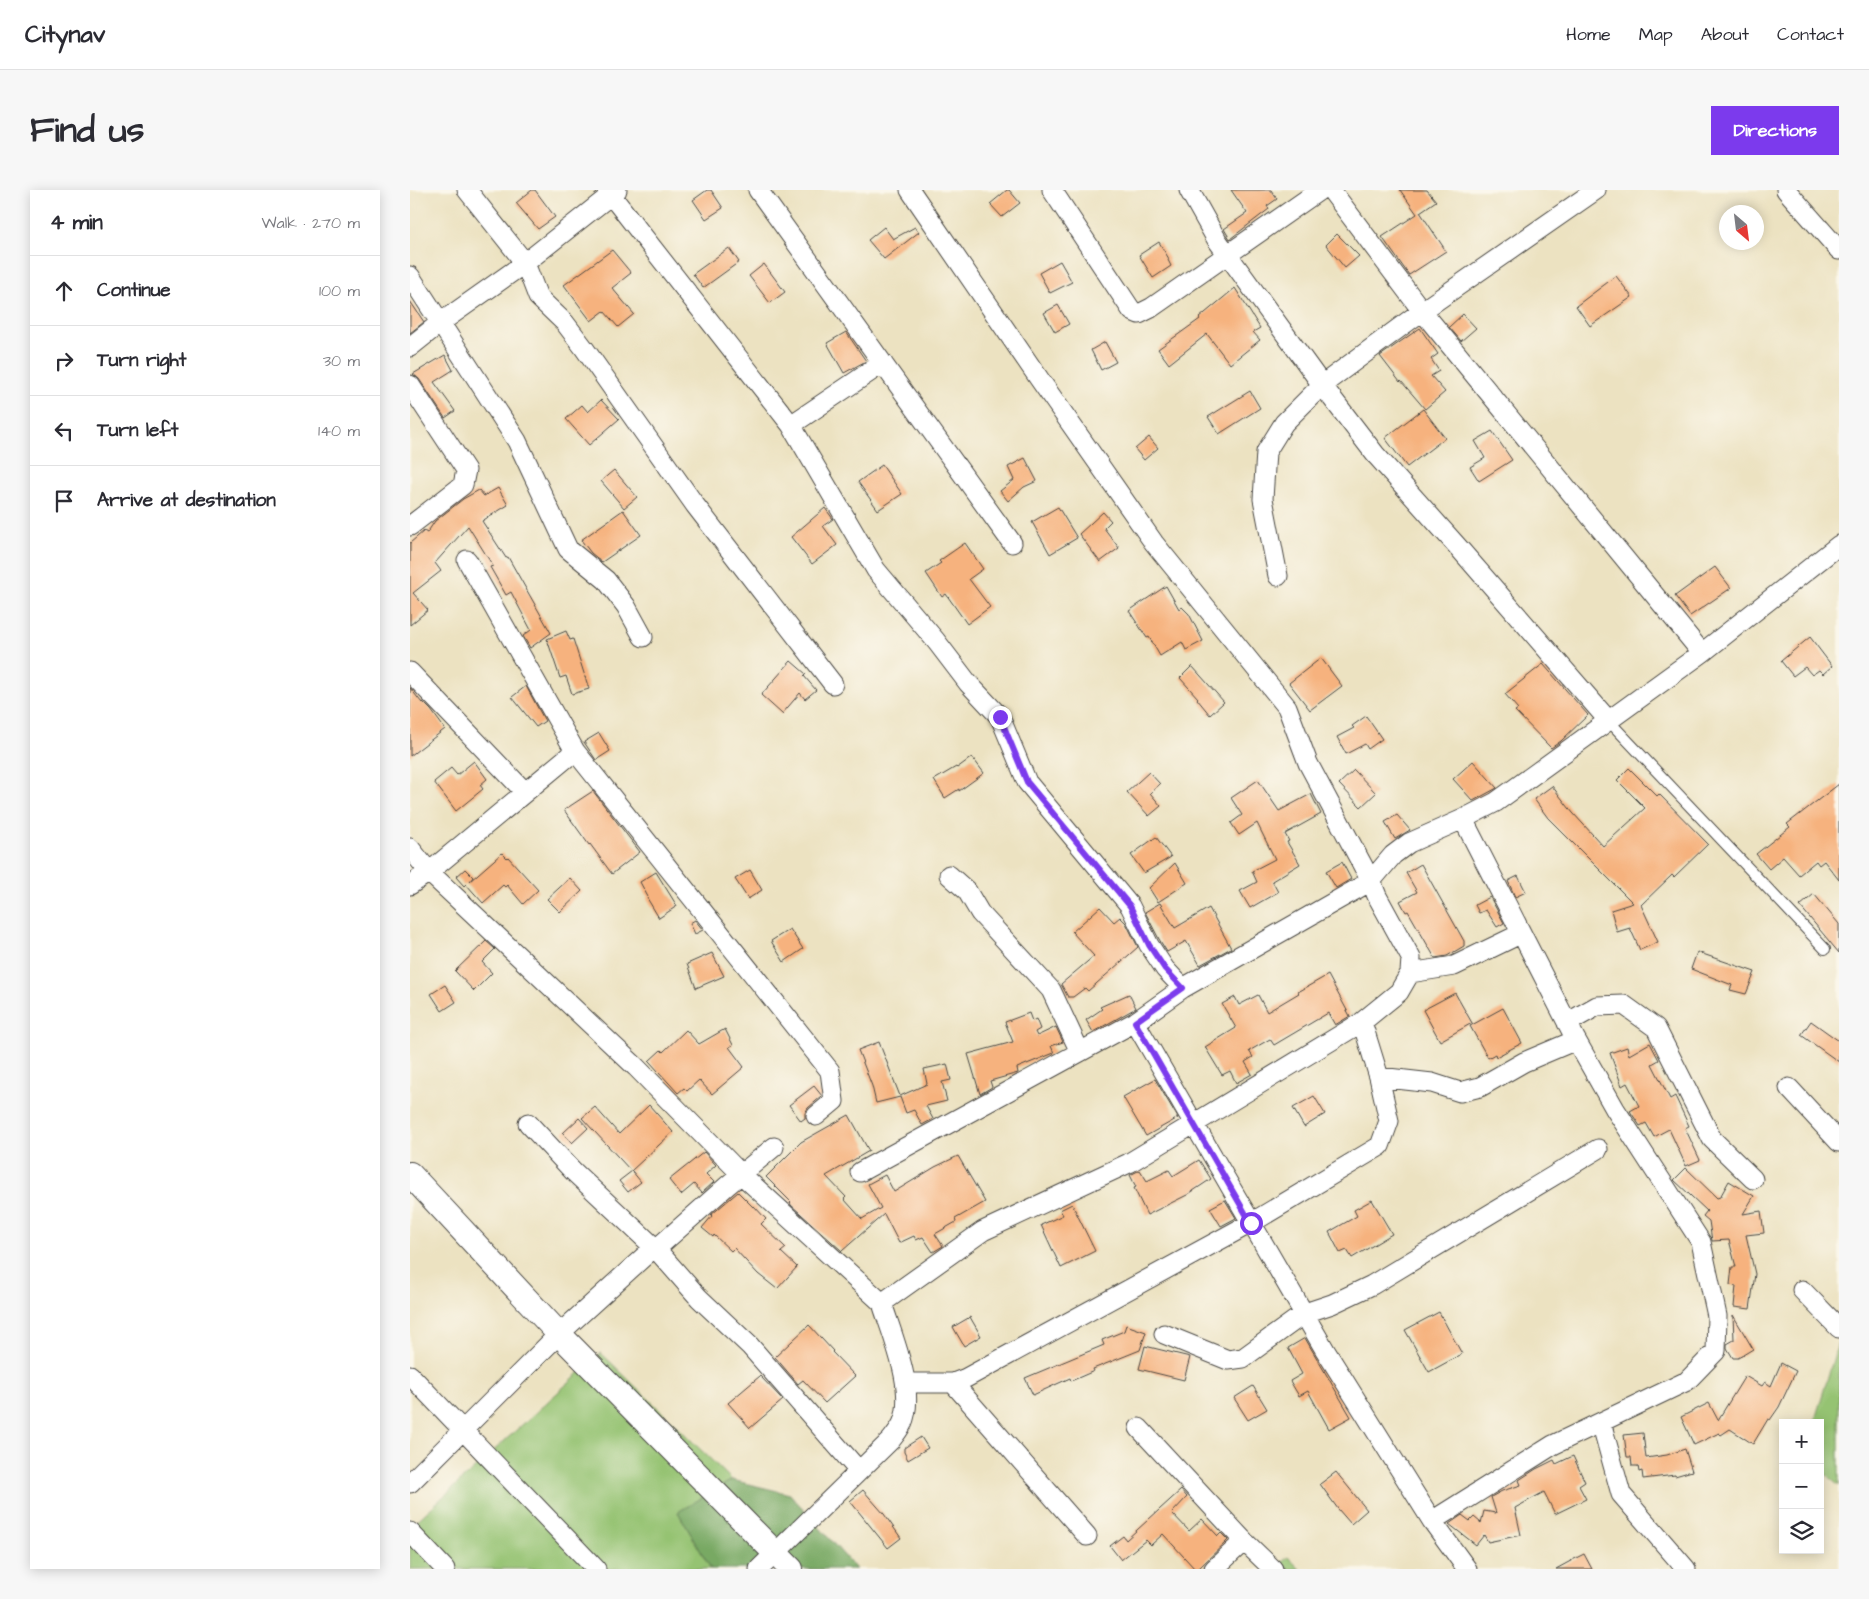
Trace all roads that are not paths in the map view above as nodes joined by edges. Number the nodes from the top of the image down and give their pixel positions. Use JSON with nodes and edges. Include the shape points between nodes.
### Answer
{"nodes":[{"id":1,"x":467,"y":190,"type":"edge"},
{"id":2,"x":758,"y":190,"type":"edge"},
{"id":3,"x":910,"y":190,"type":"edge"},
{"id":4,"x":1052,"y":190,"type":"edge"},
{"id":5,"x":1189,"y":190,"type":"edge"},
{"id":6,"x":1320,"y":190,"type":"edge"},
{"id":7,"x":1331,"y":190,"type":"edge"},
{"id":8,"x":1596,"y":190,"type":"edge"},
{"id":9,"x":1786,"y":190,"type":"edge"},
{"id":10,"x":611,"y":191,"type":"edge"},
{"id":11,"x":1839,"y":250,"type":"edge"},
{"id":12,"x":1228,"y":255,"type":"junction"},
{"id":13,"x":525,"y":263,"type":"junction"},
{"id":14,"x":410,"y":276,"type":"edge"},
{"id":15,"x":1422,"y":311,"type":"junction"},
{"id":16,"x":440,"y":323,"type":"junction"},
{"id":17,"x":410,"y":347,"type":"edge"},
{"id":18,"x":883,"y":363,"type":"junction"},
{"id":19,"x":410,"y":385,"type":"edge"},
{"id":20,"x":1322,"y":385,"type":"junction"},
{"id":21,"x":791,"y":425,"type":"junction"},
{"id":22,"x":410,"y":526,"type":"edge"},
{"id":23,"x":1012,"y":543,"type":"dead end"},
{"id":24,"x":1839,"y":545,"type":"edge"},
{"id":25,"x":467,"y":560,"type":"dead end"},
{"id":26,"x":1278,"y":576,"type":"dead end"},
{"id":27,"x":643,"y":637,"type":"dead end"},
{"id":28,"x":1702,"y":653,"type":"junction"},
{"id":29,"x":410,"y":672,"type":"edge"},
{"id":30,"x":833,"y":684,"type":"dead end"},
{"id":31,"x":1608,"y":720,"type":"junction"},
{"id":32,"x":575,"y":751,"type":"junction"},
{"id":33,"x":525,"y":792,"type":"junction"},
{"id":34,"x":1462,"y":820,"type":"junction"},
{"id":35,"x":410,"y":848,"type":"edge"},
{"id":36,"x":429,"y":872,"type":"junction"},
{"id":37,"x":949,"y":875,"type":"dead end"},
{"id":38,"x":1371,"y":881,"type":"junction"},
{"id":39,"x":410,"y":885,"type":"edge"},
{"id":40,"x":1520,"y":934,"type":"junction"},
{"id":41,"x":1825,"y":949,"type":"dead end"},
{"id":42,"x":1410,"y":973,"type":"junction"},
{"id":43,"x":1183,"y":988,"type":"junction"},
{"id":44,"x":1135,"y":1022,"type":"junction"},
{"id":45,"x":1362,"y":1022,"type":"junction"},
{"id":46,"x":1567,"y":1023,"type":"junction"},
{"id":47,"x":1576,"y":1040,"type":"junction"},
{"id":48,"x":1080,"y":1052,"type":"junction"},
{"id":49,"x":1379,"y":1077,"type":"junction"},
{"id":50,"x":1789,"y":1088,"type":"dead end"},
{"id":51,"x":816,"y":1116,"type":"dead end"},
{"id":52,"x":528,"y":1123,"type":"dead end"},
{"id":53,"x":1192,"y":1123,"type":"junction"},
{"id":54,"x":1839,"y":1142,"type":"edge"},
{"id":55,"x":774,"y":1147,"type":"dead end"},
{"id":56,"x":1598,"y":1149,"type":"dead end"},
{"id":57,"x":860,"y":1172,"type":"dead end"},
{"id":58,"x":410,"y":1174,"type":"edge"},
{"id":59,"x":742,"y":1175,"type":"junction"},
{"id":60,"x":1753,"y":1179,"type":"dead end"},
{"id":61,"x":1251,"y":1223,"type":"junction"},
{"id":62,"x":656,"y":1248,"type":"junction"},
{"id":63,"x":1802,"y":1290,"type":"dead end"},
{"id":64,"x":882,"y":1303,"type":"junction"},
{"id":65,"x":1304,"y":1313,"type":"junction"},
{"id":66,"x":1839,"y":1328,"type":"edge"},
{"id":67,"x":559,"y":1334,"type":"junction"},
{"id":68,"x":1164,"y":1334,"type":"dead end"},
{"id":69,"x":410,"y":1375,"type":"edge"},
{"id":70,"x":907,"y":1383,"type":"junction"},
{"id":71,"x":953,"y":1383,"type":"junction"},
{"id":72,"x":1600,"y":1422,"type":"junction"},
{"id":73,"x":1139,"y":1428,"type":"dead end"},
{"id":74,"x":462,"y":1431,"type":"junction"},
{"id":75,"x":859,"y":1471,"type":"junction"},
{"id":76,"x":410,"y":1483,"type":"edge"},
{"id":77,"x":1432,"y":1521,"type":"junction"},
{"id":78,"x":410,"y":1532,"type":"edge"},
{"id":79,"x":1087,"y":1536,"type":"dead end"},
{"id":80,"x":1244,"y":1541,"type":"junction"},
{"id":81,"x":775,"y":1563,"type":"edge"},
{"id":82,"x":445,"y":1569,"type":"edge"},
{"id":83,"x":596,"y":1569,"type":"edge"},
{"id":84,"x":1214,"y":1569,"type":"edge"},
{"id":85,"x":1273,"y":1569,"type":"edge"},
{"id":86,"x":1467,"y":1569,"type":"edge"},
{"id":87,"x":1686,"y":1569,"type":"edge"}],
"edges":[{"from":1,"to":13,"type":"street"},
{"from":2,"to":18,"type":"street"},
{"from":3,"to":38,"type":"street","via":[[1154,543],[1287,707],[1308,764]]},
{"from":4,"to":12,"type":"street","via":[[1132,311],[1139,314]]},
{"from":5,"to":12,"type":"street"},
{"from":6,"to":12,"type":"street"},
{"from":7,"to":15,"type":"street"},
{"from":8,"to":15,"type":"street"},
{"from":9,"to":11,"type":"street"},
{"from":10,"to":13,"type":"street"},
{"from":10,"to":21,"type":"street"},
{"from":12,"to":20,"type":"street"},
{"from":13,"to":16,"type":"street"},
{"from":13,"to":30,"type":"street","via":[[538,297],[580,341],[695,505]]},
{"from":14,"to":16,"type":"street"},
{"from":15,"to":20,"type":"street"},
{"from":15,"to":28,"type":"street"},
{"from":16,"to":17,"type":"street"},
{"from":16,"to":27,"type":"street","via":[[517,441],[568,549],[606,580],[626,606]]},
{"from":18,"to":21,"type":"street"},
{"from":18,"to":23,"type":"street"},
{"from":19,"to":22,"type":"street","via":[[466,470],[463,485]]},
{"from":20,"to":26,"type":"street","via":[[1284,423],[1266,452],[1263,499]]},
{"from":20,"to":31,"type":"street","via":[[1375,454]]},
{"from":21,"to":43,"type":"street","via":[[876,570],[968,683],[1000,717],[1027,782],[1130,906],[1149,945]]},
{"from":24,"to":28,"type":"street"},
{"from":25,"to":32,"type":"street"},
{"from":28,"to":31,"type":"street"},
{"from":29,"to":33,"type":"street"},
{"from":31,"to":34,"type":"street","via":[[1496,802]]},
{"from":31,"to":41,"type":"lane"},
{"from":32,"to":33,"type":"street"},
{"from":32,"to":51,"type":"street","via":[[830,1071],[834,1101]]},
{"from":33,"to":36,"type":"street"},
{"from":34,"to":38,"type":"street","via":[[1409,843],[1393,855]]},
{"from":34,"to":40,"type":"street"},
{"from":35,"to":36,"type":"street"},
{"from":36,"to":39,"type":"street"},
{"from":36,"to":59,"type":"street","via":[[636,1067]]},
{"from":37,"to":48,"type":"street","via":[[967,891],[980,913],[1050,990]]},
{"from":38,"to":42,"type":"street","via":[[1411,958]]},
{"from":38,"to":43,"type":"street"},
{"from":40,"to":42,"type":"street","via":[[1454,966]]},
{"from":40,"to":46,"type":"street"},
{"from":42,"to":45,"type":"street","via":[[1399,992]]},
{"from":43,"to":44,"type":"street"},
{"from":44,"to":48,"type":"street"},
{"from":44,"to":53,"type":"street"},
{"from":45,"to":49,"type":"street"},
{"from":45,"to":53,"type":"street"},
{"from":46,"to":47,"type":"street"},
{"from":46,"to":60,"type":"street","via":[[1598,1006],[1624,1005],[1656,1028],[1712,1138]]},
{"from":47,"to":49,"type":"street","via":[[1524,1062],[1480,1087],[1460,1092],[1432,1083]]},
{"from":47,"to":72,"type":"street","via":[[1615,1109],[1701,1242],[1717,1316],[1716,1351],[1686,1381]]},
{"from":48,"to":57,"type":"street"},
{"from":49,"to":61,"type":"street","via":[[1388,1122],[1380,1146]]},
{"from":50,"to":54,"type":"street"},
{"from":52,"to":62,"type":"street","via":[[573,1171]]},
{"from":53,"to":61,"type":"street"},
{"from":53,"to":64,"type":"street","via":[[1129,1163],[983,1231]]},
{"from":55,"to":59,"type":"street"},
{"from":56,"to":65,"type":"street","via":[[1372,1284],[1332,1304]]},
{"from":58,"to":67,"type":"street"},
{"from":59,"to":62,"type":"street"},
{"from":59,"to":64,"type":"street"},
{"from":61,"to":65,"type":"street"},
{"from":61,"to":71,"type":"street"},
{"from":62,"to":67,"type":"street"},
{"from":62,"to":75,"type":"street","via":[[699,1298],[750,1346]]},
{"from":63,"to":66,"type":"street"},
{"from":64,"to":70,"type":"street"},
{"from":65,"to":68,"type":"street","via":[[1243,1358],[1228,1360]]},
{"from":65,"to":77,"type":"street"},
{"from":67,"to":74,"type":"street"},
{"from":67,"to":81,"type":"street"},
{"from":69,"to":74,"type":"street"},
{"from":70,"to":71,"type":"street"},
{"from":70,"to":75,"type":"street","via":[[903,1423],[891,1440]]},
{"from":71,"to":79,"type":"street"},
{"from":72,"to":77,"type":"street","via":[[1553,1445]]},
{"from":72,"to":87,"type":"street","via":[[1621,1494]]},
{"from":73,"to":80,"type":"street"},
{"from":74,"to":76,"type":"street"},
{"from":74,"to":83,"type":"street"},
{"from":75,"to":81,"type":"street"},
{"from":77,"to":86,"type":"street"},
{"from":78,"to":82,"type":"street"},
{"from":80,"to":84,"type":"street"},
{"from":80,"to":85,"type":"street"}]}
